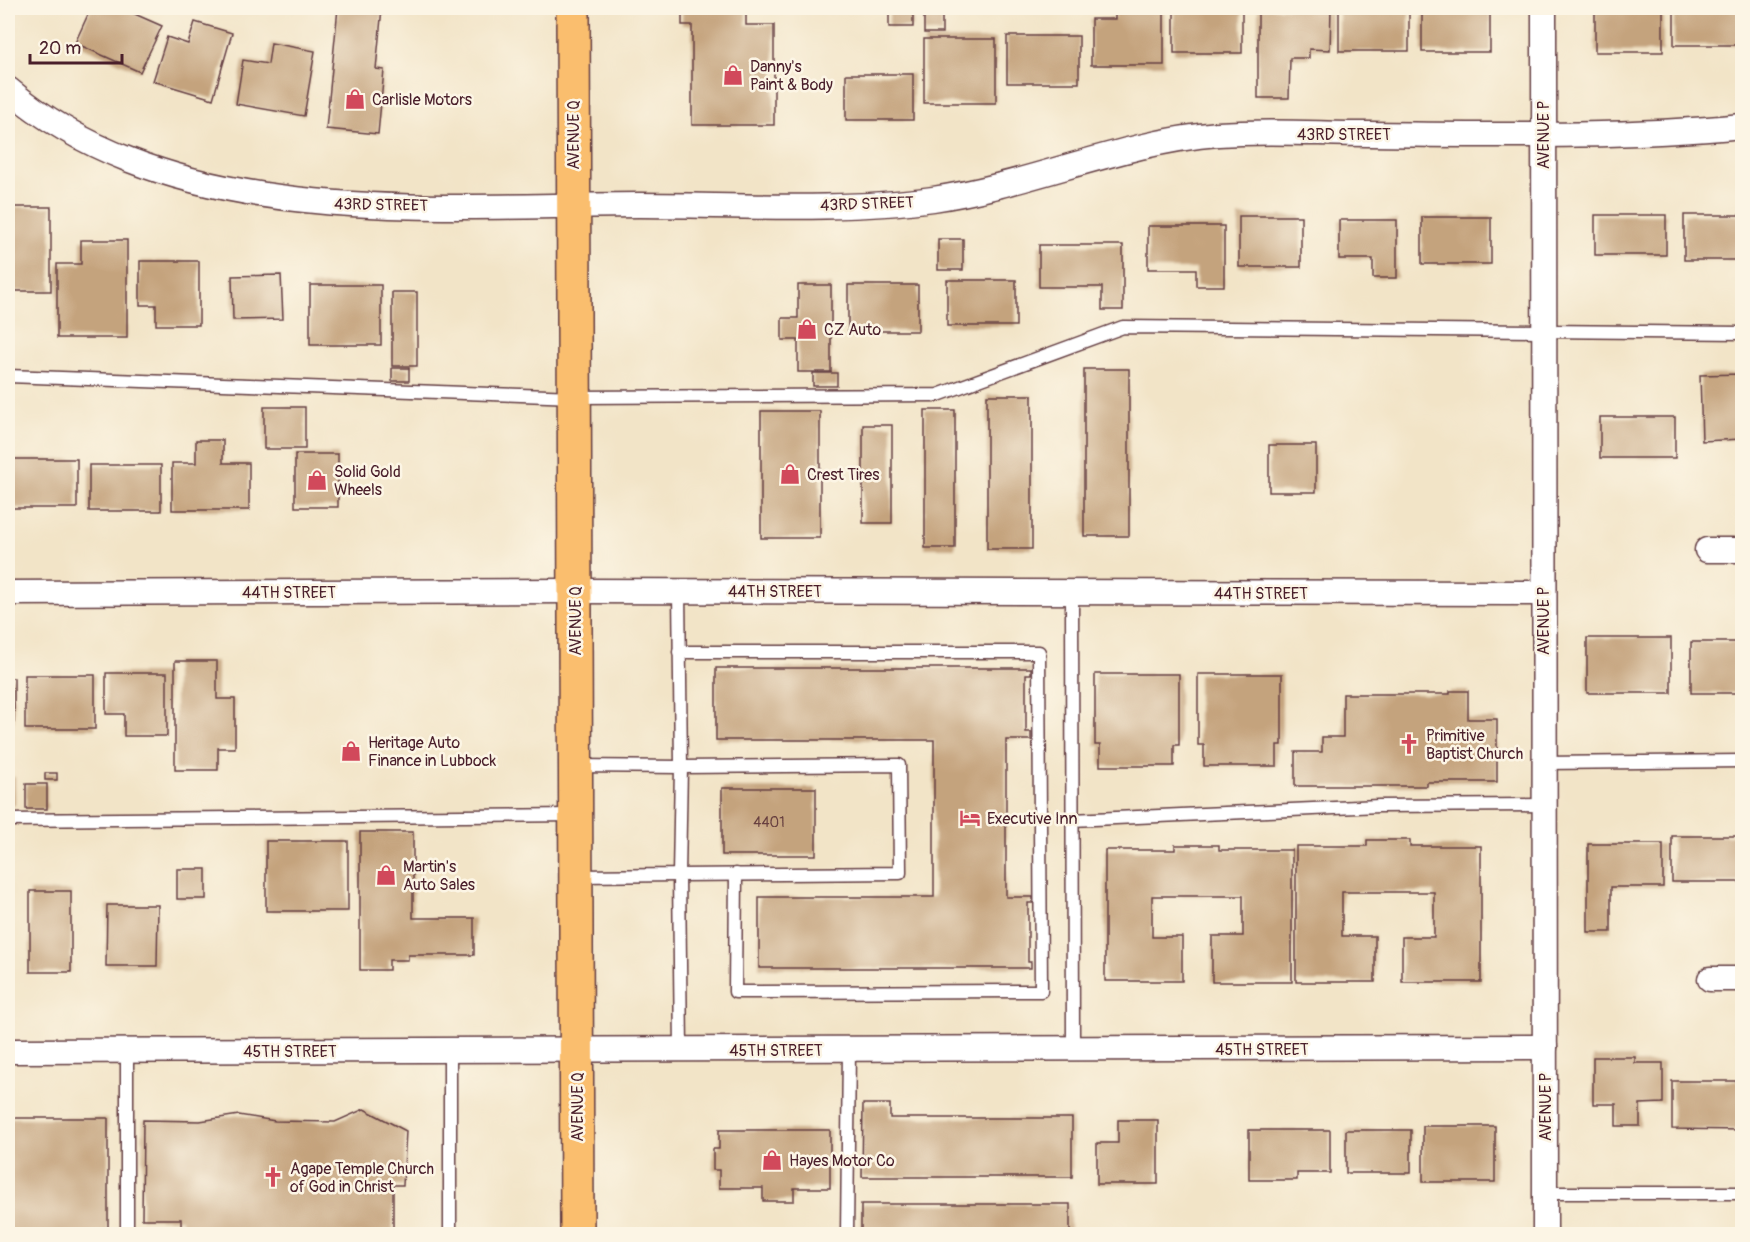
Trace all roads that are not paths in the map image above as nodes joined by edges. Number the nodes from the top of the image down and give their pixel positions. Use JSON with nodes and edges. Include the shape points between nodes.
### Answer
{"nodes":[{"id":1,"x":573,"y":8,"type":"edge"},
{"id":2,"x":1544,"y":8,"type":"edge"},
{"id":3,"x":8,"y":89,"type":"edge"},
{"id":4,"x":1743,"y":126,"type":"edge"},
{"id":5,"x":1543,"y":135,"type":"junction"},
{"id":6,"x":573,"y":205,"type":"junction"},
{"id":7,"x":1543,"y":331,"type":"junction"},
{"id":8,"x":1743,"y":333,"type":"edge"},
{"id":9,"x":8,"y":376,"type":"edge"},
{"id":10,"x":573,"y":397,"type":"junction"},
{"id":11,"x":1707,"y":550,"type":"dead end"},
{"id":12,"x":1743,"y":550,"type":"edge"},
{"id":13,"x":575,"y":591,"type":"junction"},
{"id":14,"x":678,"y":591,"type":"junction"},
{"id":15,"x":1072,"y":592,"type":"junction"},
{"id":16,"x":1543,"y":592,"type":"junction"},
{"id":17,"x":8,"y":593,"type":"edge"},
{"id":18,"x":679,"y":652,"type":"junction"},
{"id":19,"x":1743,"y":761,"type":"edge"},
{"id":20,"x":1543,"y":763,"type":"junction"},
{"id":21,"x":576,"y":766,"type":"junction"},
{"id":22,"x":681,"y":767,"type":"junction"},
{"id":23,"x":1543,"y":805,"type":"junction"},
{"id":24,"x":575,"y":815,"type":"junction"},
{"id":25,"x":8,"y":819,"type":"edge"},
{"id":26,"x":1072,"y":820,"type":"junction"},
{"id":27,"x":679,"y":874,"type":"junction"},
{"id":28,"x":736,"y":874,"type":"junction"},
{"id":29,"x":576,"y":876,"type":"junction"},
{"id":30,"x":1710,"y":979,"type":"dead end"},
{"id":31,"x":1743,"y":979,"type":"edge"},
{"id":32,"x":1545,"y":1047,"type":"junction"},
{"id":33,"x":849,"y":1049,"type":"junction"},
{"id":34,"x":1073,"y":1049,"type":"junction"},
{"id":35,"x":450,"y":1050,"type":"junction"},
{"id":36,"x":576,"y":1050,"type":"junction"},
{"id":37,"x":681,"y":1050,"type":"junction"},
{"id":38,"x":8,"y":1051,"type":"edge"},
{"id":39,"x":126,"y":1051,"type":"junction"},
{"id":40,"x":1545,"y":1193,"type":"junction"},
{"id":41,"x":1743,"y":1193,"type":"edge"},
{"id":42,"x":127,"y":1234,"type":"edge"},
{"id":43,"x":450,"y":1234,"type":"edge"},
{"id":44,"x":577,"y":1234,"type":"edge"},
{"id":45,"x":847,"y":1234,"type":"edge"},
{"id":46,"x":1545,"y":1234,"type":"edge"}],
"edges":[{"from":1,"to":6,"type":"highway","name":"AVENUE Q"},
{"from":2,"to":5,"type":"street","name":"AVENUE P"},
{"from":3,"to":6,"type":"street","name":"43RD STREET","via":[[34,111],[92,143],[156,168],[233,190],[338,205]]},
{"from":4,"to":5,"type":"street","name":"43RD STREET","via":[[1666,133]]},
{"from":5,"to":6,"type":"street","name":"43RD STREET","via":[[1221,134],[1129,149],[990,189],[929,200],[874,205]]},
{"from":5,"to":7,"type":"street","name":"AVENUE P"},
{"from":6,"to":10,"type":"highway","name":"AVENUE Q"},
{"from":7,"to":8,"type":"lane"},
{"from":7,"to":10,"type":"lane","via":[[1123,327],[938,395]]},
{"from":7,"to":16,"type":"street","name":"AVENUE P"},
{"from":9,"to":10,"type":"lane"},
{"from":10,"to":13,"type":"highway","name":"AVENUE Q"},
{"from":11,"to":12,"type":"street"},
{"from":13,"to":14,"type":"street","name":"44TH STREET"},
{"from":13,"to":17,"type":"street","name":"44TH STREET"},
{"from":13,"to":21,"type":"highway","name":"AVENUE Q"},
{"from":14,"to":15,"type":"street","name":"44TH STREET"},
{"from":14,"to":18,"type":"lane"},
{"from":15,"to":16,"type":"street","name":"44TH STREET"},
{"from":15,"to":26,"type":"lane"},
{"from":16,"to":20,"type":"street","name":"AVENUE P"},
{"from":18,"to":22,"type":"lane"},
{"from":18,"to":28,"type":"lane","via":[[1039,652],[1041,991],[735,992]]},
{"from":19,"to":20,"type":"lane"},
{"from":20,"to":23,"type":"street","name":"AVENUE P"},
{"from":21,"to":22,"type":"lane"},
{"from":21,"to":24,"type":"highway","name":"AVENUE Q"},
{"from":22,"to":27,"type":"lane"},
{"from":22,"to":28,"type":"lane","via":[[900,765],[900,873]]},
{"from":23,"to":26,"type":"lane","via":[[1379,806]]},
{"from":23,"to":32,"type":"street","name":"AVENUE P"},
{"from":24,"to":25,"type":"lane"},
{"from":24,"to":29,"type":"highway","name":"AVENUE Q"},
{"from":26,"to":34,"type":"lane"},
{"from":27,"to":28,"type":"lane"},
{"from":27,"to":29,"type":"lane"},
{"from":27,"to":37,"type":"lane"},
{"from":29,"to":36,"type":"highway","name":"AVENUE Q"},
{"from":30,"to":31,"type":"street"},
{"from":32,"to":34,"type":"street","name":"45TH STREET"},
{"from":32,"to":40,"type":"street","name":"AVENUE P"},
{"from":33,"to":34,"type":"street","name":"45TH STREET"},
{"from":33,"to":37,"type":"street","name":"45TH STREET"},
{"from":33,"to":45,"type":"lane"},
{"from":35,"to":36,"type":"street","name":"45TH STREET"},
{"from":35,"to":39,"type":"street","name":"45TH STREET"},
{"from":35,"to":43,"type":"lane"},
{"from":36,"to":37,"type":"street","name":"45TH STREET"},
{"from":36,"to":44,"type":"highway","name":"AVENUE Q"},
{"from":38,"to":39,"type":"street","name":"45TH STREET"},
{"from":39,"to":42,"type":"lane"},
{"from":40,"to":41,"type":"lane"},
{"from":40,"to":46,"type":"street","name":"AVENUE P"}]}
